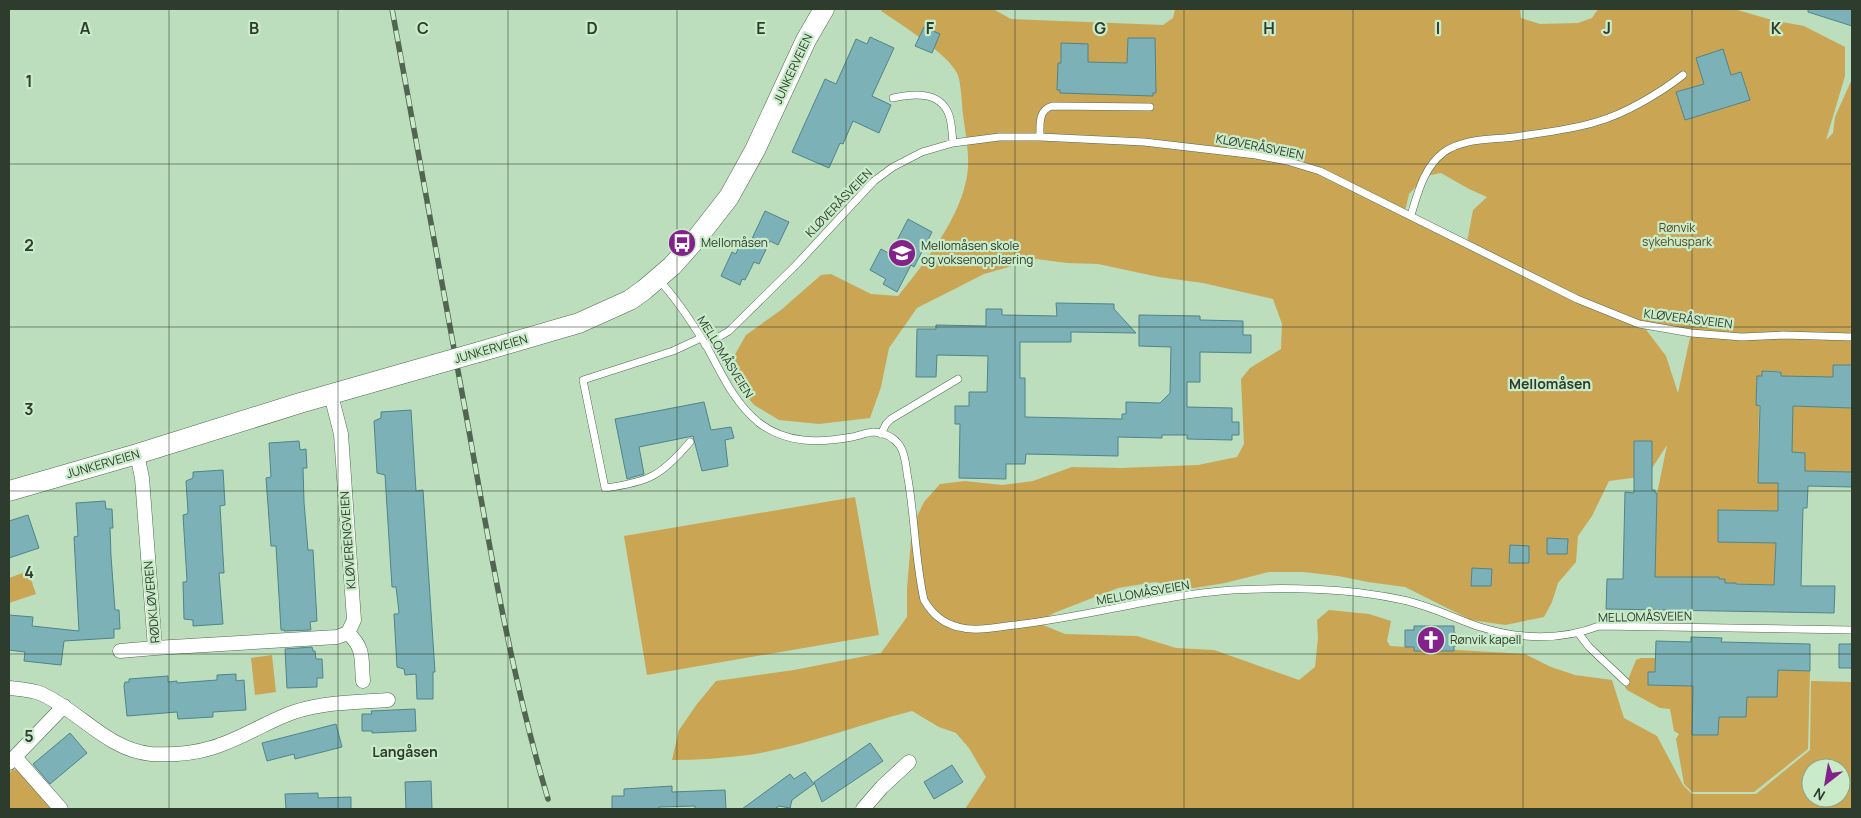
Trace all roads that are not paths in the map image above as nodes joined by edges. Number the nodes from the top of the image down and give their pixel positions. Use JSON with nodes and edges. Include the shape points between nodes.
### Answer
{"nodes":[{"id":1,"x":824,"y":9,"type":"edge"},
{"id":2,"x":1683,"y":75,"type":"dead end"},
{"id":3,"x":893,"y":98,"type":"dead end"},
{"id":4,"x":1150,"y":107,"type":"dead end"},
{"id":5,"x":1040,"y":137,"type":"junction"},
{"id":6,"x":953,"y":143,"type":"junction"},
{"id":7,"x":1411,"y":215,"type":"junction"},
{"id":8,"x":658,"y":279,"type":"junction"},
{"id":9,"x":1852,"y":337,"type":"edge"},
{"id":10,"x":701,"y":338,"type":"junction"},
{"id":11,"x":706,"y":345,"type":"junction"},
{"id":12,"x":958,"y":379,"type":"dead end"},
{"id":13,"x":331,"y":395,"type":"junction"},
{"id":14,"x":881,"y":434,"type":"junction"},
{"id":15,"x":690,"y":442,"type":"dead end"},
{"id":16,"x":137,"y":454,"type":"junction"},
{"id":17,"x":9,"y":491,"type":"edge"},
{"id":18,"x":1852,"y":630,"type":"edge"},
{"id":19,"x":348,"y":633,"type":"junction"},
{"id":20,"x":1579,"y":634,"type":"junction"},
{"id":21,"x":155,"y":648,"type":"junction"},
{"id":22,"x":120,"y":652,"type":"dead end"},
{"id":23,"x":363,"y":681,"type":"dead end"},
{"id":24,"x":1626,"y":682,"type":"dead end"},
{"id":25,"x":9,"y":688,"type":"edge"},
{"id":26,"x":388,"y":700,"type":"dead end"},
{"id":27,"x":64,"y":706,"type":"junction"},
{"id":28,"x":12,"y":760,"type":"edge"},
{"id":29,"x":909,"y":762,"type":"dead end"},
{"id":30,"x":61,"y":809,"type":"edge"},
{"id":31,"x":863,"y":809,"type":"edge"}],
"edges":[{"from":1,"to":8,"type":"street","name":"JUNKERVEIEN","via":[[729,197],[697,238]]},
{"from":2,"to":7,"type":"lane","via":[[1664,90],[1597,122],[1462,143],[1444,152],[1428,171]]},
{"from":3,"to":6,"type":"lane","via":[[914,94],[938,100],[949,116]]},
{"from":4,"to":5,"type":"lane","via":[[1048,107],[1042,113]]},
{"from":5,"to":6,"type":"lane","name":"KLØVERÅSVEIEN"},
{"from":5,"to":7,"type":"lane","name":"KLØVERÅSVEIEN","via":[[1144,142],[1287,161],[1320,171]]},
{"from":6,"to":11,"type":"lane","name":"KLØVERÅSVEIEN","via":[[922,152],[874,181],[729,331]]},
{"from":7,"to":9,"type":"lane","name":"KLØVERÅSVEIEN","via":[[1577,299],[1639,324],[1742,337]]},
{"from":8,"to":10,"type":"lane","name":"MELLOMÅSVEIEN"},
{"from":8,"to":13,"type":"street","name":"JUNKERVEIEN","bridge":true,"via":[[630,300],[579,323]]},
{"from":10,"to":11,"type":"lane","name":"MELLOMÅSVEIEN"},
{"from":10,"to":15,"type":"lane","via":[[673,351],[583,380],[605,488],[652,477]]},
{"from":11,"to":14,"type":"lane","name":"MELLOMÅSVEIEN","via":[[729,389],[744,409],[780,435],[817,442],[874,432]]},
{"from":12,"to":14,"type":"lane","via":[[891,419]]},
{"from":13,"to":16,"type":"street","name":"JUNKERVEIEN"},
{"from":13,"to":19,"type":"street","name":"KLØVERENGVEIEN","via":[[341,434],[354,620]]},
{"from":14,"to":20,"type":"lane","name":"MELLOMÅSVEIEN","via":[[890,436],[900,446],[904,459],[924,600],[940,619],[959,627],[977,629],[1030,623],[1186,596],[1282,588],[1342,591],[1399,599],[1516,636]]},
{"from":16,"to":17,"type":"street","name":"JUNKERVEIEN"},
{"from":16,"to":21,"type":"street","name":"RØDKLØVEREN","via":[[142,478]]},
{"from":18,"to":20,"type":"lane","name":"MELLOMÅSVEIEN","via":[[1599,626]]},
{"from":19,"to":21,"type":"street","name":"RØDKLØVEREN","via":[[337,637]]},
{"from":19,"to":23,"type":"street","via":[[361,650]]},
{"from":20,"to":24,"type":"lane"},
{"from":21,"to":22,"type":"street"},
{"from":25,"to":27,"type":"street","via":[[40,693]]},
{"from":26,"to":27,"type":"street","via":[[334,703],[297,711],[210,749],[182,754],[149,754],[124,746],[91,728]]},
{"from":27,"to":28,"type":"street"},
{"from":28,"to":30,"type":"street"},
{"from":29,"to":31,"type":"street"}]}
